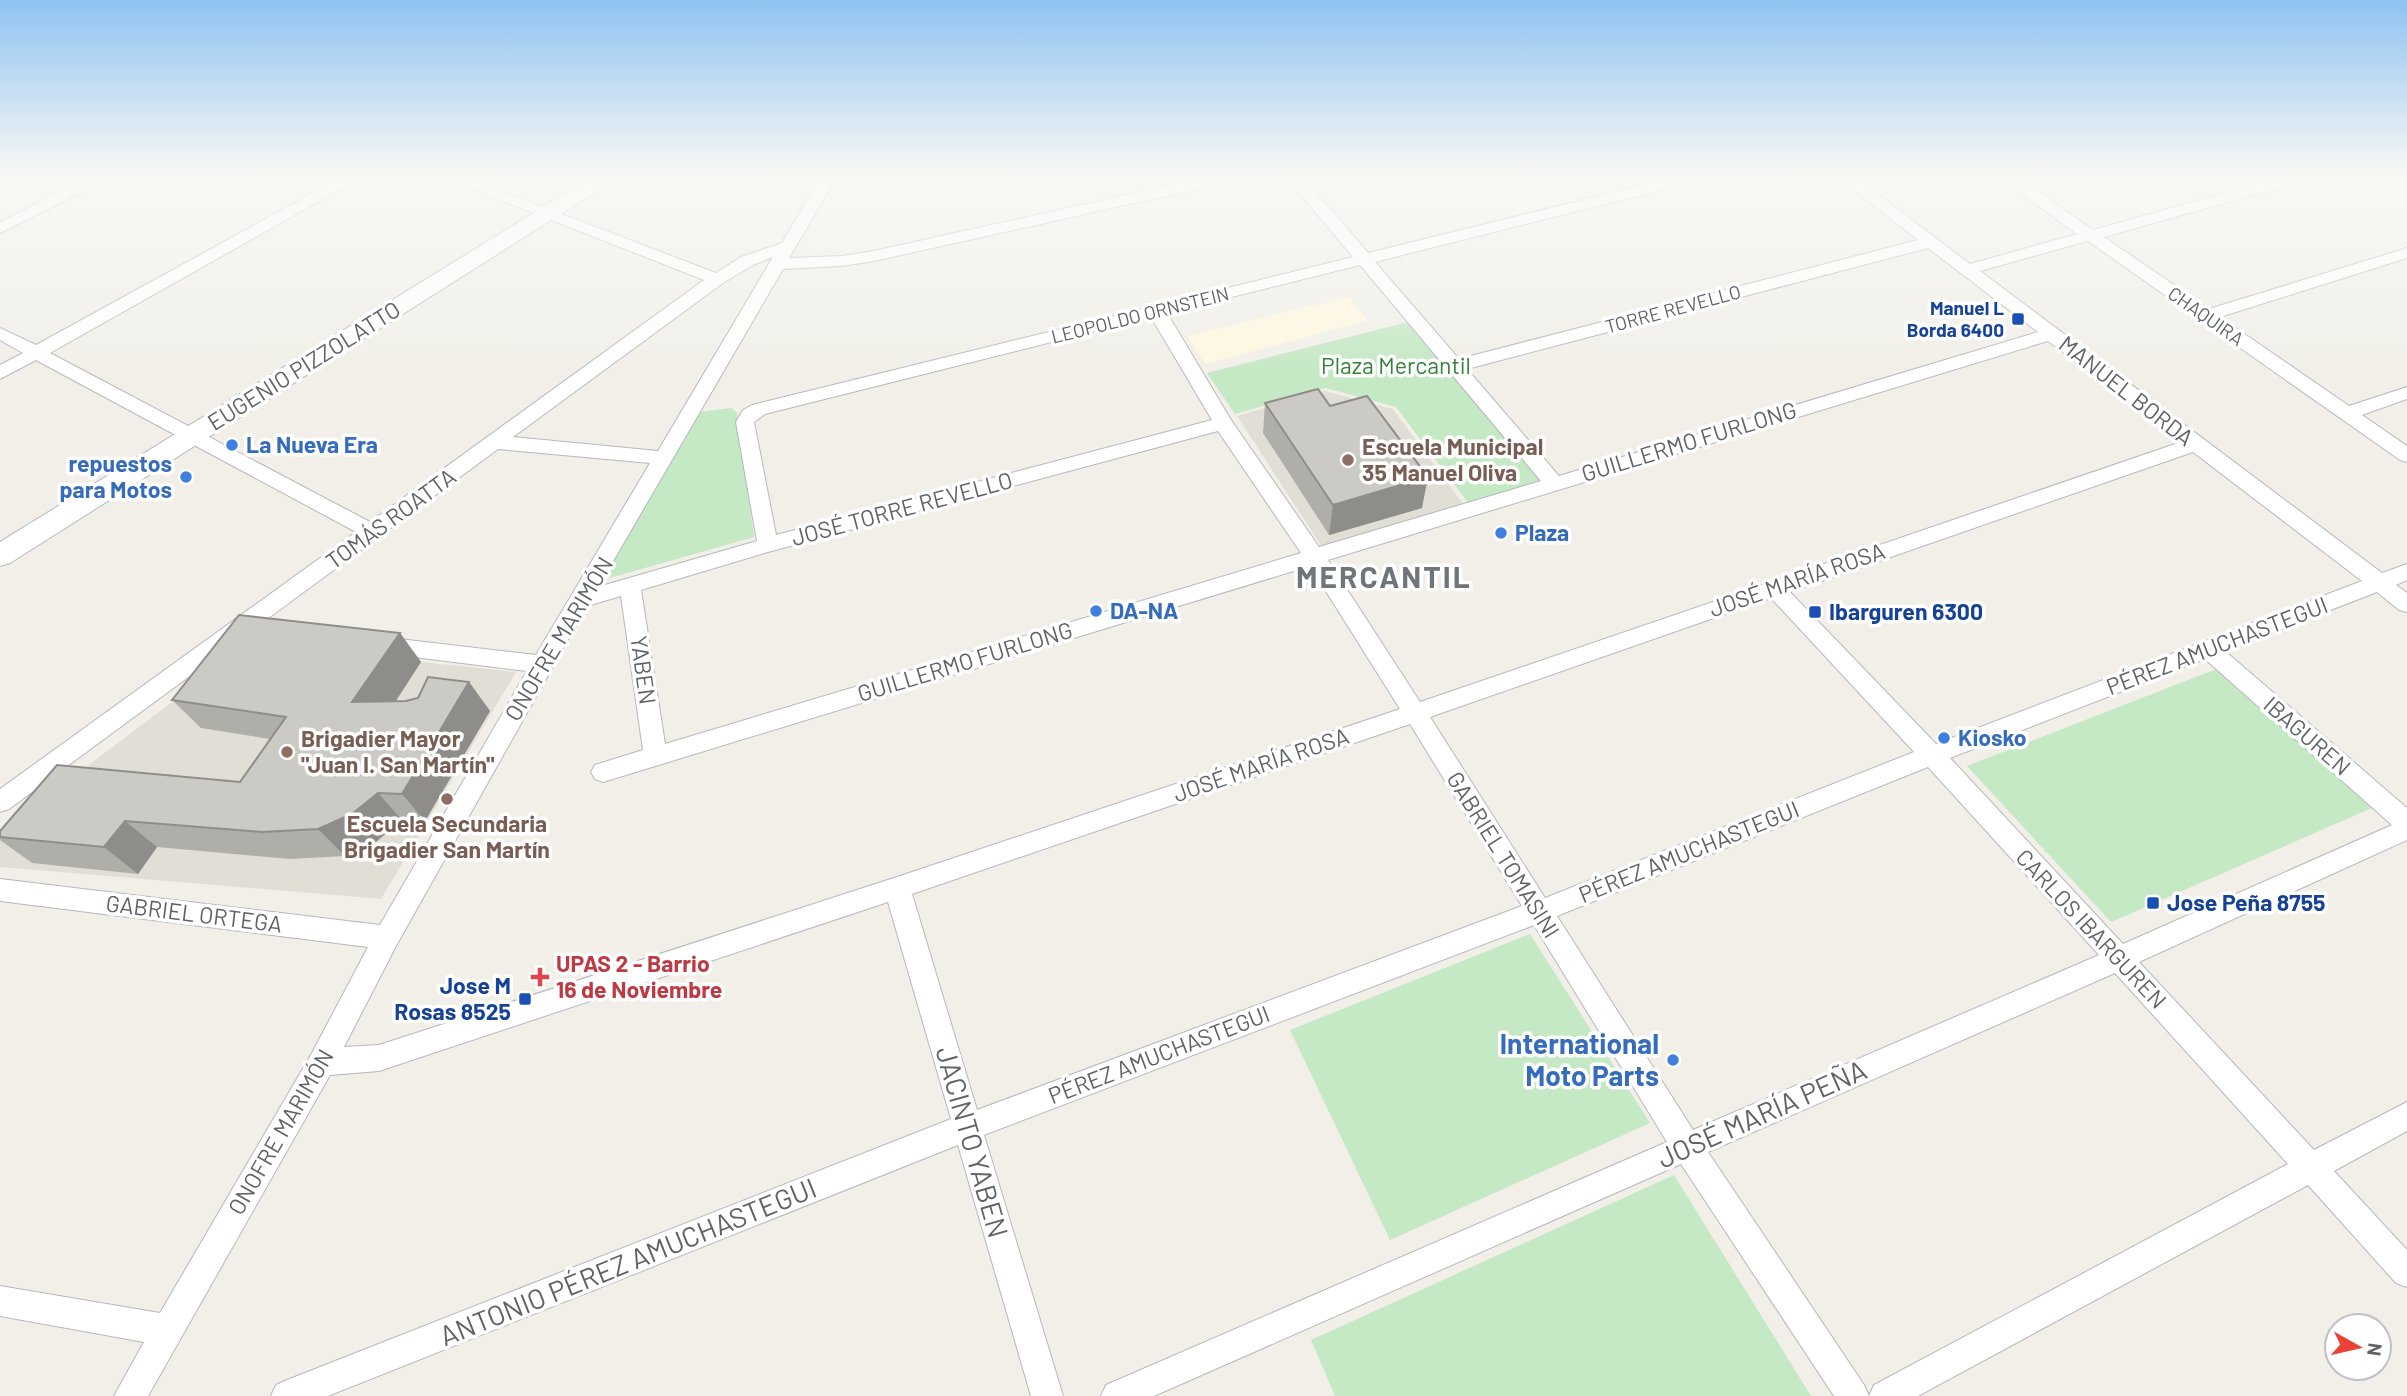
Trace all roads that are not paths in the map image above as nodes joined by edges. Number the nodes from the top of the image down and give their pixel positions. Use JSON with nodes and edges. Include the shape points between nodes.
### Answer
{"nodes":[{"id":1,"x":237,"y":242,"type":"edge"},
{"id":2,"x":503,"y":242,"type":"edge"},
{"id":3,"x":619,"y":242,"type":"edge"},
{"id":4,"x":790,"y":242,"type":"edge"},
{"id":5,"x":936,"y":242,"type":"edge"},
{"id":6,"x":1350,"y":242,"type":"edge"},
{"id":7,"x":1425,"y":242,"type":"edge"},
{"id":8,"x":1931,"y":242,"type":"joint"},
{"id":9,"x":2068,"y":242,"type":"edge"},
{"id":10,"x":2099,"y":242,"type":"edge"},
{"id":11,"x":2407,"y":253,"type":"edge"},
{"id":12,"x":782,"y":255,"type":"junction"},
{"id":13,"x":1363,"y":257,"type":"junction"},
{"id":14,"x":1967,"y":270,"type":"junction"},
{"id":15,"x":717,"y":279,"type":"junction"},
{"id":16,"x":1157,"y":312,"type":"junction"},
{"id":17,"x":2205,"y":316,"type":"junction"},
{"id":18,"x":0,"y":333,"type":"edge"},
{"id":19,"x":2051,"y":334,"type":"junction"},
{"id":20,"x":38,"y":353,"type":"junction"},
{"id":21,"x":1456,"y":366,"type":"junction"},
{"id":22,"x":0,"y":373,"type":"edge"},
{"id":23,"x":2407,"y":393,"type":"edge"},
{"id":24,"x":2347,"y":413,"type":"junction"},
{"id":25,"x":1223,"y":423,"type":"junction"},
{"id":26,"x":190,"y":437,"type":"junction"},
{"id":27,"x":496,"y":442,"type":"junction"},
{"id":28,"x":2194,"y":444,"type":"junction"},
{"id":29,"x":2407,"y":455,"type":"edge"},
{"id":30,"x":665,"y":458,"type":"junction"},
{"id":31,"x":1554,"y":483,"type":"junction"},
{"id":32,"x":373,"y":531,"type":"junction"},
{"id":33,"x":768,"y":545,"type":"junction"},
{"id":34,"x":0,"y":556,"type":"edge"},
{"id":35,"x":1315,"y":557,"type":"junction"},
{"id":36,"x":2407,"y":572,"type":"edge"},
{"id":37,"x":2379,"y":583,"type":"junction"},
{"id":38,"x":630,"y":585,"type":"junction"},
{"id":39,"x":1774,"y":588,"type":"junction"},
{"id":40,"x":582,"y":600,"type":"junction"},
{"id":41,"x":2407,"y":604,"type":"edge"},
{"id":42,"x":239,"y":629,"type":"junction"},
{"id":43,"x":266,"y":632,"type":"edge"},
{"id":44,"x":363,"y":643,"type":"edge"},
{"id":45,"x":2208,"y":649,"type":"junction"},
{"id":46,"x":542,"y":664,"type":"junction"},
{"id":47,"x":1415,"y":713,"type":"junction"},
{"id":48,"x":655,"y":755,"type":"junction"},
{"id":49,"x":1932,"y":755,"type":"junction"},
{"id":50,"x":603,"y":772,"type":"dead end"},
{"id":51,"x":0,"y":802,"type":"edge"},
{"id":52,"x":2407,"y":823,"type":"edge"},
{"id":53,"x":2407,"y":829,"type":"edge"},
{"id":54,"x":897,"y":888,"type":"junction"},
{"id":55,"x":0,"y":891,"type":"edge"},
{"id":56,"x":1538,"y":912,"type":"junction"},
{"id":57,"x":387,"y":938,"type":"junction"},
{"id":58,"x":2118,"y":959,"type":"junction"},
{"id":59,"x":322,"y":1062,"type":"junction"},
{"id":60,"x":2407,"y":1116,"type":"edge"},
{"id":61,"x":968,"y":1127,"type":"junction"},
{"id":62,"x":1688,"y":1147,"type":"junction"},
{"id":63,"x":2311,"y":1166,"type":"junction"},
{"id":64,"x":2407,"y":1272,"type":"edge"},
{"id":65,"x":0,"y":1301,"type":"edge"},
{"id":66,"x":167,"y":1330,"type":"junction"},
{"id":67,"x":130,"y":1396,"type":"edge"},
{"id":68,"x":287,"y":1396,"type":"edge"},
{"id":69,"x":1047,"y":1396,"type":"edge"},
{"id":70,"x":1116,"y":1396,"type":"edge"},
{"id":71,"x":1853,"y":1396,"type":"edge"},
{"id":72,"x":1885,"y":1396,"type":"edge"}],
"edges":[{"from":1,"to":20,"type":"street"},
{"from":2,"to":26,"type":"main road","name":"EUGENIO PIZZOLATTO"},
{"from":3,"to":15,"type":"street"},
{"from":4,"to":12,"type":"street","name":"ONOFRE MARIMÓN"},
{"from":5,"to":12,"type":"street","name":"TOMÁS ROATTA","via":[[842,261]]},
{"from":6,"to":13,"type":"street"},
{"from":7,"to":13,"type":"street","name":"LEOPOLDO ORNSTEIN"},
{"from":8,"to":14,"type":"street","name":"MANUEL BORDA"},
{"from":8,"to":21,"type":"street","name":"TORRE REVELLO"},
{"from":9,"to":14,"type":"street"},
{"from":10,"to":17,"type":"street","name":"CHAQUIRA"},
{"from":11,"to":17,"type":"street"},
{"from":12,"to":15,"type":"street","name":"TOMÁS ROATTA","via":[[747,261]]},
{"from":12,"to":30,"type":"street","name":"ONOFRE MARIMÓN"},
{"from":13,"to":16,"type":"street","name":"LEOPOLDO ORNSTEIN"},
{"from":13,"to":21,"type":"street"},
{"from":14,"to":19,"type":"street","name":"MANUEL BORDA"},
{"from":15,"to":27,"type":"street","name":"TOMÁS ROATTA"},
{"from":16,"to":25,"type":"street","name":"GABRIEL TOMASINI"},
{"from":16,"to":33,"type":"street","name":"LEOPOLDO ORNSTEIN","via":[[750,414],[745,422]]},
{"from":17,"to":24,"type":"street","name":"CHAQUIRA"},
{"from":18,"to":20,"type":"street"},
{"from":19,"to":28,"type":"street","name":"MANUEL BORDA"},
{"from":19,"to":31,"type":"street","name":"GUILLERMO FURLONG"},
{"from":20,"to":22,"type":"street"},
{"from":20,"to":26,"type":"street"},
{"from":21,"to":31,"type":"street"},
{"from":23,"to":24,"type":"street"},
{"from":24,"to":29,"type":"street","name":"CHAQUIRA"},
{"from":25,"to":33,"type":"street","name":"JOSÉ TORRE REVELLO"},
{"from":25,"to":35,"type":"street","name":"GABRIEL TOMASINI"},
{"from":26,"to":32,"type":"street"},
{"from":26,"to":34,"type":"main road","name":"EUGENIO PIZZOLATTO"},
{"from":27,"to":30,"type":"street"},
{"from":27,"to":32,"type":"street","name":"TOMÁS ROATTA"},
{"from":28,"to":37,"type":"street","name":"MANUEL BORDA"},
{"from":28,"to":39,"type":"street","name":"JOSÉ MARÍA ROSA"},
{"from":30,"to":40,"type":"street","name":"ONOFRE MARIMÓN"},
{"from":31,"to":35,"type":"street","name":"GUILLERMO FURLONG"},
{"from":32,"to":42,"type":"street","name":"TOMÁS ROATTA"},
{"from":33,"to":38,"type":"street","name":"JOSÉ TORRE REVELLO"},
{"from":35,"to":47,"type":"street","name":"GABRIEL TOMASINI"},
{"from":35,"to":48,"type":"street","name":"GUILLERMO FURLONG"},
{"from":36,"to":37,"type":"street","name":"PÉREZ AMUCHASTEGUI"},
{"from":37,"to":41,"type":"street","name":"MANUEL BORDA"},
{"from":37,"to":45,"type":"street","name":"PÉREZ AMUCHASTEGUI"},
{"from":38,"to":40,"type":"street","name":"JOSÉ TORRE REVELLO"},
{"from":38,"to":48,"type":"street","name":"YABEN"},
{"from":39,"to":47,"type":"street","name":"JOSÉ MARÍA ROSA"},
{"from":39,"to":49,"type":"street","name":"CARLOS IBARGUREN"},
{"from":40,"to":46,"type":"street","name":"ONOFRE MARIMÓN"},
{"from":42,"to":43,"type":"street"},
{"from":42,"to":51,"type":"street","name":"TOMÁS ROATTA"},
{"from":44,"to":46,"type":"street"},
{"from":45,"to":49,"type":"street","name":"PÉREZ AMUCHASTEGUI"},
{"from":45,"to":52,"type":"street","name":"IBAGUREN"},
{"from":46,"to":57,"type":"street","name":"ONOFRE MARIMÓN"},
{"from":47,"to":54,"type":"street","name":"JOSÉ MARÍA ROSA"},
{"from":47,"to":56,"type":"street","name":"GABRIEL TOMASINI"},
{"from":48,"to":50,"type":"street","name":"GUILLERMO FURLONG"},
{"from":49,"to":56,"type":"street","name":"PÉREZ AMUCHASTEGUI"},
{"from":49,"to":58,"type":"street","name":"CARLOS IBARGUREN"},
{"from":53,"to":58,"type":"street","name":"JOSÉ MARÍA PEÑA"},
{"from":54,"to":59,"type":"street","name":"JOSÉ MARÍA ROSA","via":[[379,1058]]},
{"from":54,"to":61,"type":"street","name":"JACINTO YABEN"},
{"from":55,"to":57,"type":"street","name":"GABRIEL ORTEGA"},
{"from":56,"to":61,"type":"street","name":"PÉREZ AMUCHASTEGUI"},
{"from":56,"to":62,"type":"street","name":"GABRIEL TOMASINI"},
{"from":57,"to":59,"type":"street","name":"ONOFRE MARIMÓN"},
{"from":58,"to":62,"type":"street","name":"JOSÉ MARÍA PEÑA"},
{"from":58,"to":63,"type":"street","name":"CARLOS IBARGUREN"},
{"from":59,"to":66,"type":"street","name":"ONOFRE MARIMÓN"},
{"from":60,"to":63,"type":"street"},
{"from":61,"to":68,"type":"street","name":"ANTONIO PÉREZ AMUCHASTEGUI"},
{"from":61,"to":69,"type":"street","name":"JACINTO YABEN"},
{"from":62,"to":70,"type":"street","name":"JOSÉ MARÍA PEÑA"},
{"from":62,"to":71,"type":"street","name":"GABRIEL TOMASINI"},
{"from":63,"to":64,"type":"street","name":"CARLOS IBARGUREN"},
{"from":63,"to":72,"type":"street"},
{"from":65,"to":66,"type":"street"},
{"from":66,"to":67,"type":"street","name":"ONOFRE MARIMÓN"}]}
